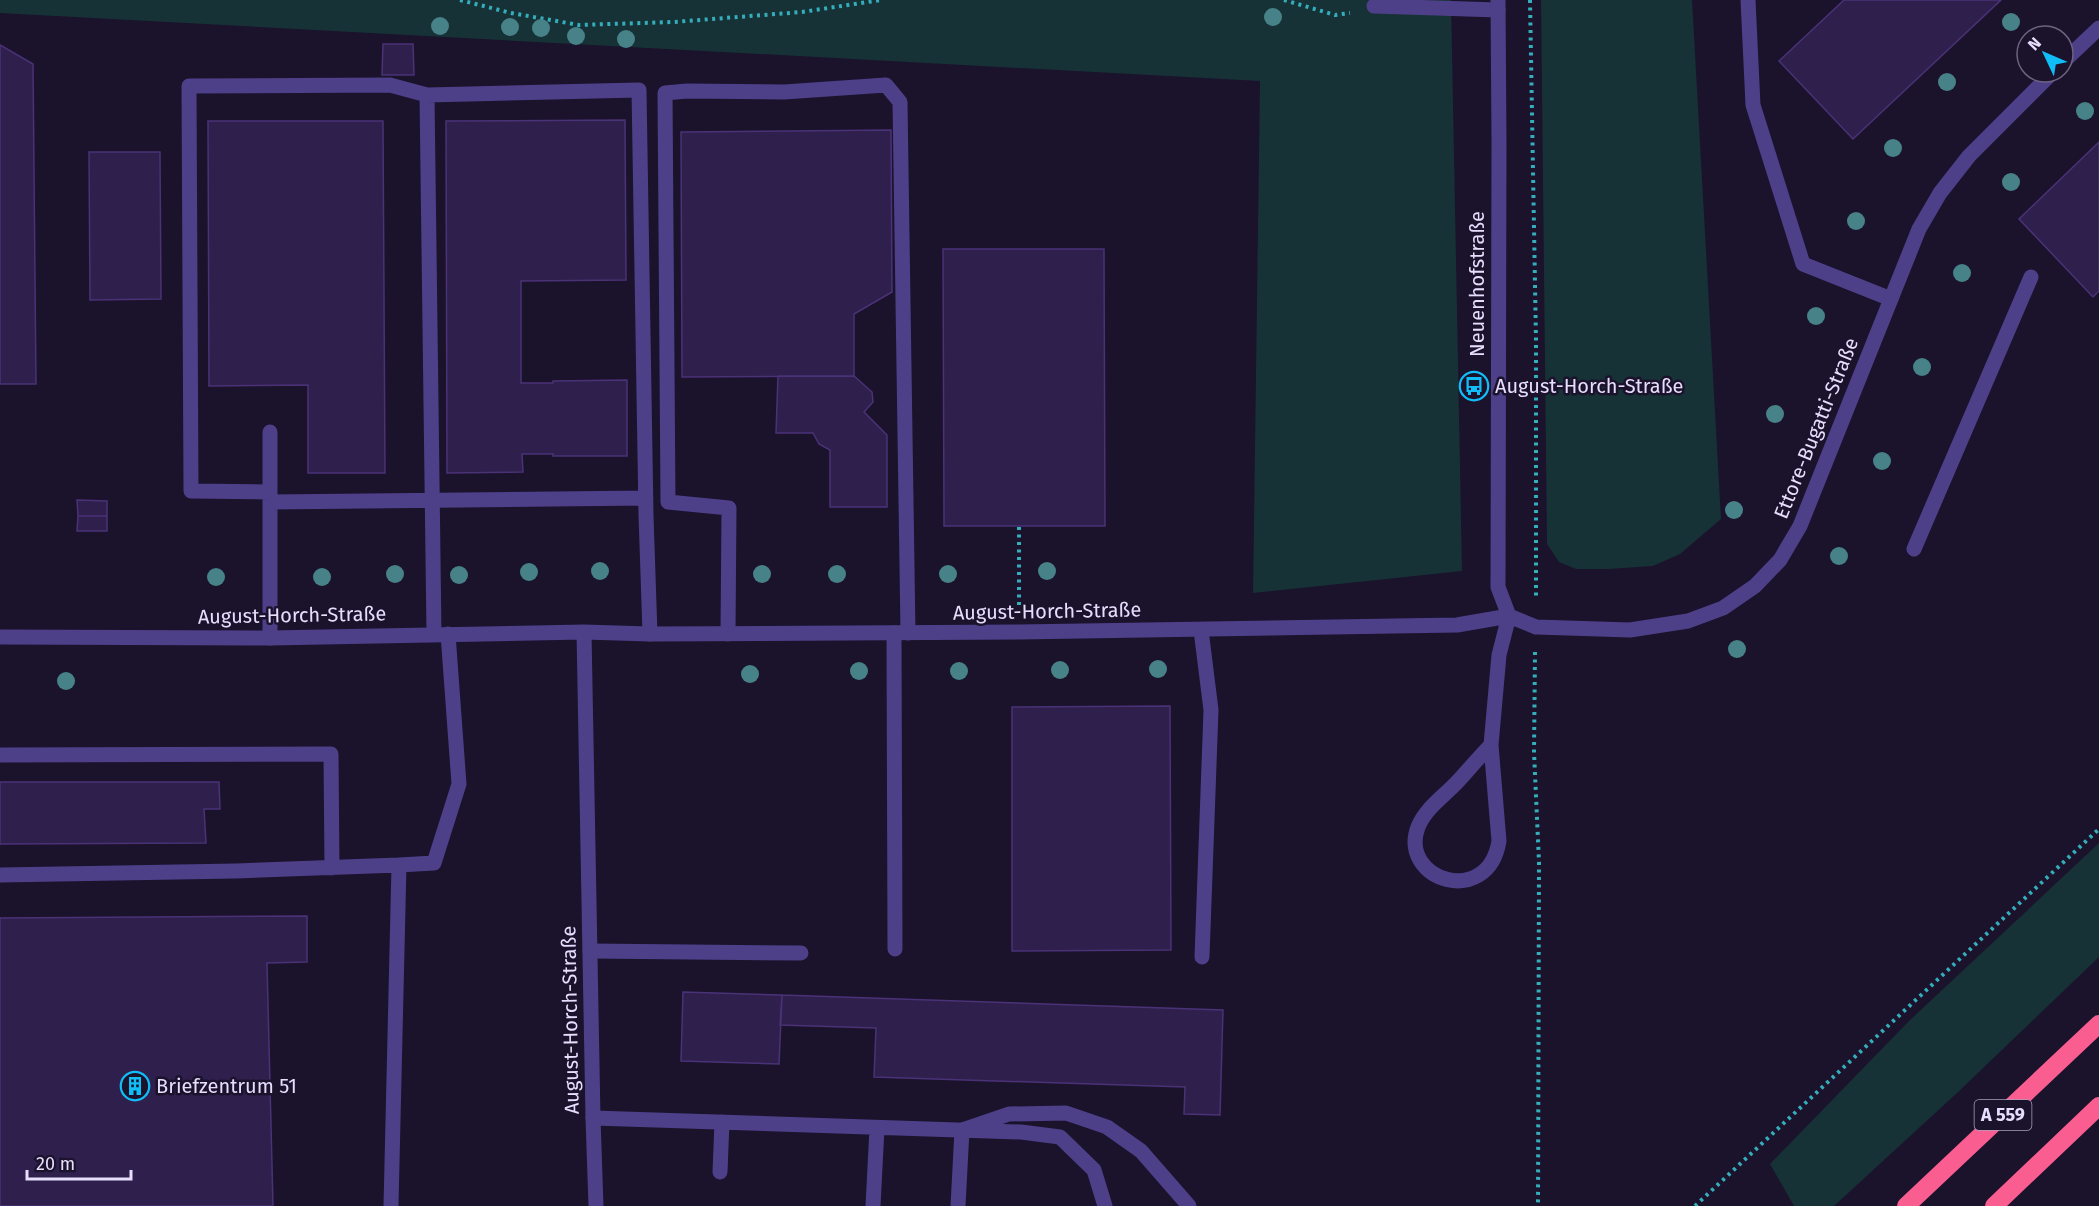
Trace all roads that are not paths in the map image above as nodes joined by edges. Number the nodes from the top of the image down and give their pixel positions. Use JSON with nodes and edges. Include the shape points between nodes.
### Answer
{"nodes":[{"id":1,"x":1748,"y":0,"type":"edge"},
{"id":2,"x":1498,"y":5,"type":"edge"},
{"id":3,"x":1374,"y":6,"type":"road end"},
{"id":4,"x":2099,"y":28,"type":"edge"},
{"id":5,"x":2075,"y":51,"type":"edge"},
{"id":6,"x":2041,"y":84,"type":"edge"},
{"id":7,"x":639,"y":90,"type":"junction"},
{"id":8,"x":665,"y":93,"type":"junction"},
{"id":9,"x":427,"y":95,"type":"junction"},
{"id":10,"x":2031,"y":277,"type":"dead end"},
{"id":11,"x":1891,"y":299,"type":"junction"},
{"id":12,"x":270,"y":432,"type":"dead end"},
{"id":13,"x":269,"y":497,"type":"junction"},
{"id":14,"x":646,"y":498,"type":"junction"},
{"id":15,"x":434,"y":501,"type":"junction"},
{"id":16,"x":1914,"y":549,"type":"dead end"},
{"id":17,"x":1509,"y":616,"type":"junction"},
{"id":18,"x":1201,"y":630,"type":"junction"},
{"id":19,"x":584,"y":632,"type":"junction"},
{"id":20,"x":901,"y":633,"type":"junction"},
{"id":21,"x":441,"y":634,"type":"junction"},
{"id":22,"x":650,"y":634,"type":"junction"},
{"id":23,"x":728,"y":634,"type":"junction"},
{"id":24,"x":0,"y":637,"type":"edge"},
{"id":25,"x":270,"y":638,"type":"junction"},
{"id":26,"x":1491,"y":745,"type":"junction"},
{"id":27,"x":0,"y":755,"type":"edge"},
{"id":28,"x":399,"y":865,"type":"junction"},
{"id":29,"x":332,"y":868,"type":"junction"},
{"id":30,"x":0,"y":875,"type":"edge"},
{"id":31,"x":895,"y":949,"type":"dead end"},
{"id":32,"x":590,"y":951,"type":"junction"},
{"id":33,"x":801,"y":952,"type":"dead end"},
{"id":34,"x":1202,"y":957,"type":"dead end"},
{"id":35,"x":2099,"y":1024,"type":"edge"},
{"id":36,"x":2099,"y":1107,"type":"edge"},
{"id":37,"x":593,"y":1118,"type":"junction"},
{"id":38,"x":722,"y":1122,"type":"junction"},
{"id":39,"x":877,"y":1128,"type":"junction"},
{"id":40,"x":962,"y":1130,"type":"junction"},
{"id":41,"x":720,"y":1172,"type":"dead end"},
{"id":42,"x":596,"y":1199,"type":"edge"},
{"id":43,"x":391,"y":1206,"type":"edge"},
{"id":44,"x":609,"y":1206,"type":"edge"},
{"id":45,"x":873,"y":1206,"type":"edge"},
{"id":46,"x":958,"y":1206,"type":"edge"},
{"id":47,"x":1105,"y":1206,"type":"edge"},
{"id":48,"x":1189,"y":1206,"type":"edge"},
{"id":49,"x":1906,"y":1206,"type":"edge"},
{"id":50,"x":1994,"y":1206,"type":"edge"}],
"edges":[{"from":1,"to":11,"type":"street","via":[[1753,105],[1803,264]]},
{"from":2,"to":3,"type":"street"},
{"from":2,"to":17,"type":"street","name":"Neuenhofstraße","via":[[1498,587]]},
{"from":4,"to":5,"type":"street"},
{"from":6,"to":11,"type":"street","name":"Ettore-Bugatti-Straße","via":[[1969,156],[1940,193],[1919,229]]},
{"from":7,"to":8,"type":"street"},
{"from":7,"to":9,"type":"street"},
{"from":7,"to":14,"type":"street"},
{"from":8,"to":20,"type":"street","via":[[784,92],[886,85],[900,102]]},
{"from":8,"to":23,"type":"street","via":[[668,502],[729,508]]},
{"from":9,"to":13,"type":"street","via":[[390,85],[189,86],[191,490]]},
{"from":9,"to":15,"type":"street"},
{"from":10,"to":16,"type":"street"},
{"from":11,"to":17,"type":"street","name":"Ettore-Bugatti-Straße","via":[[1800,526],[1780,560],[1755,586],[1723,608],[1688,621],[1630,630],[1536,627]]},
{"from":12,"to":13,"type":"street"},
{"from":13,"to":15,"type":"street"},
{"from":13,"to":25,"type":"street"},
{"from":14,"to":15,"type":"street"},
{"from":14,"to":22,"type":"street"},
{"from":15,"to":21,"type":"street"},
{"from":17,"to":18,"type":"street","name":"August-Horch-Straße","via":[[1457,625]]},
{"from":17,"to":26,"type":"street","via":[[1499,655]]},
{"from":18,"to":20,"type":"street","name":"August-Horch-Straße"},
{"from":18,"to":34,"type":"street","via":[[1211,710]]},
{"from":19,"to":21,"type":"street","name":"August-Horch-Straße"},
{"from":19,"to":22,"type":"street","name":"August-Horch-Straße"},
{"from":19,"to":32,"type":"street","name":"August-Horch-Straße"},
{"from":20,"to":23,"type":"street","name":"August-Horch-Straße"},
{"from":20,"to":31,"type":"street"},
{"from":21,"to":25,"type":"street","name":"August-Horch-Straße"},
{"from":21,"to":28,"type":"street","via":[[459,784],[434,864]]},
{"from":22,"to":23,"type":"street","name":"August-Horch-Straße"},
{"from":24,"to":25,"type":"street","name":"August-Horch-Straße"},
{"from":26,"to":26,"type":"street","via":[[1432,806],[1417,828],[1419,857],[1426,868],[1449,881],[1476,877],[1486,871],[1497,853]]},
{"from":27,"to":29,"type":"street","via":[[331,754]]},
{"from":28,"to":29,"type":"street"},
{"from":28,"to":43,"type":"street"},
{"from":29,"to":30,"type":"street"},
{"from":32,"to":33,"type":"street"},
{"from":32,"to":37,"type":"street","name":"August-Horch-Straße"},
{"from":35,"to":49,"type":"highway","number":"A 559"},
{"from":36,"to":50,"type":"highway"},
{"from":37,"to":38,"type":"street"},
{"from":37,"to":42,"type":"street","name":"August-Horch-Straße"},
{"from":38,"to":39,"type":"street"},
{"from":38,"to":41,"type":"street"},
{"from":39,"to":40,"type":"street"},
{"from":39,"to":45,"type":"street"},
{"from":40,"to":46,"type":"street"},
{"from":40,"to":47,"type":"street","via":[[1060,1137],[1094,1170]]},
{"from":40,"to":48,"type":"street","via":[[1009,1114],[1066,1113],[1107,1127],[1141,1151]]},
{"from":42,"to":44,"type":"street","name":"August-Horch-Straße"}]}
